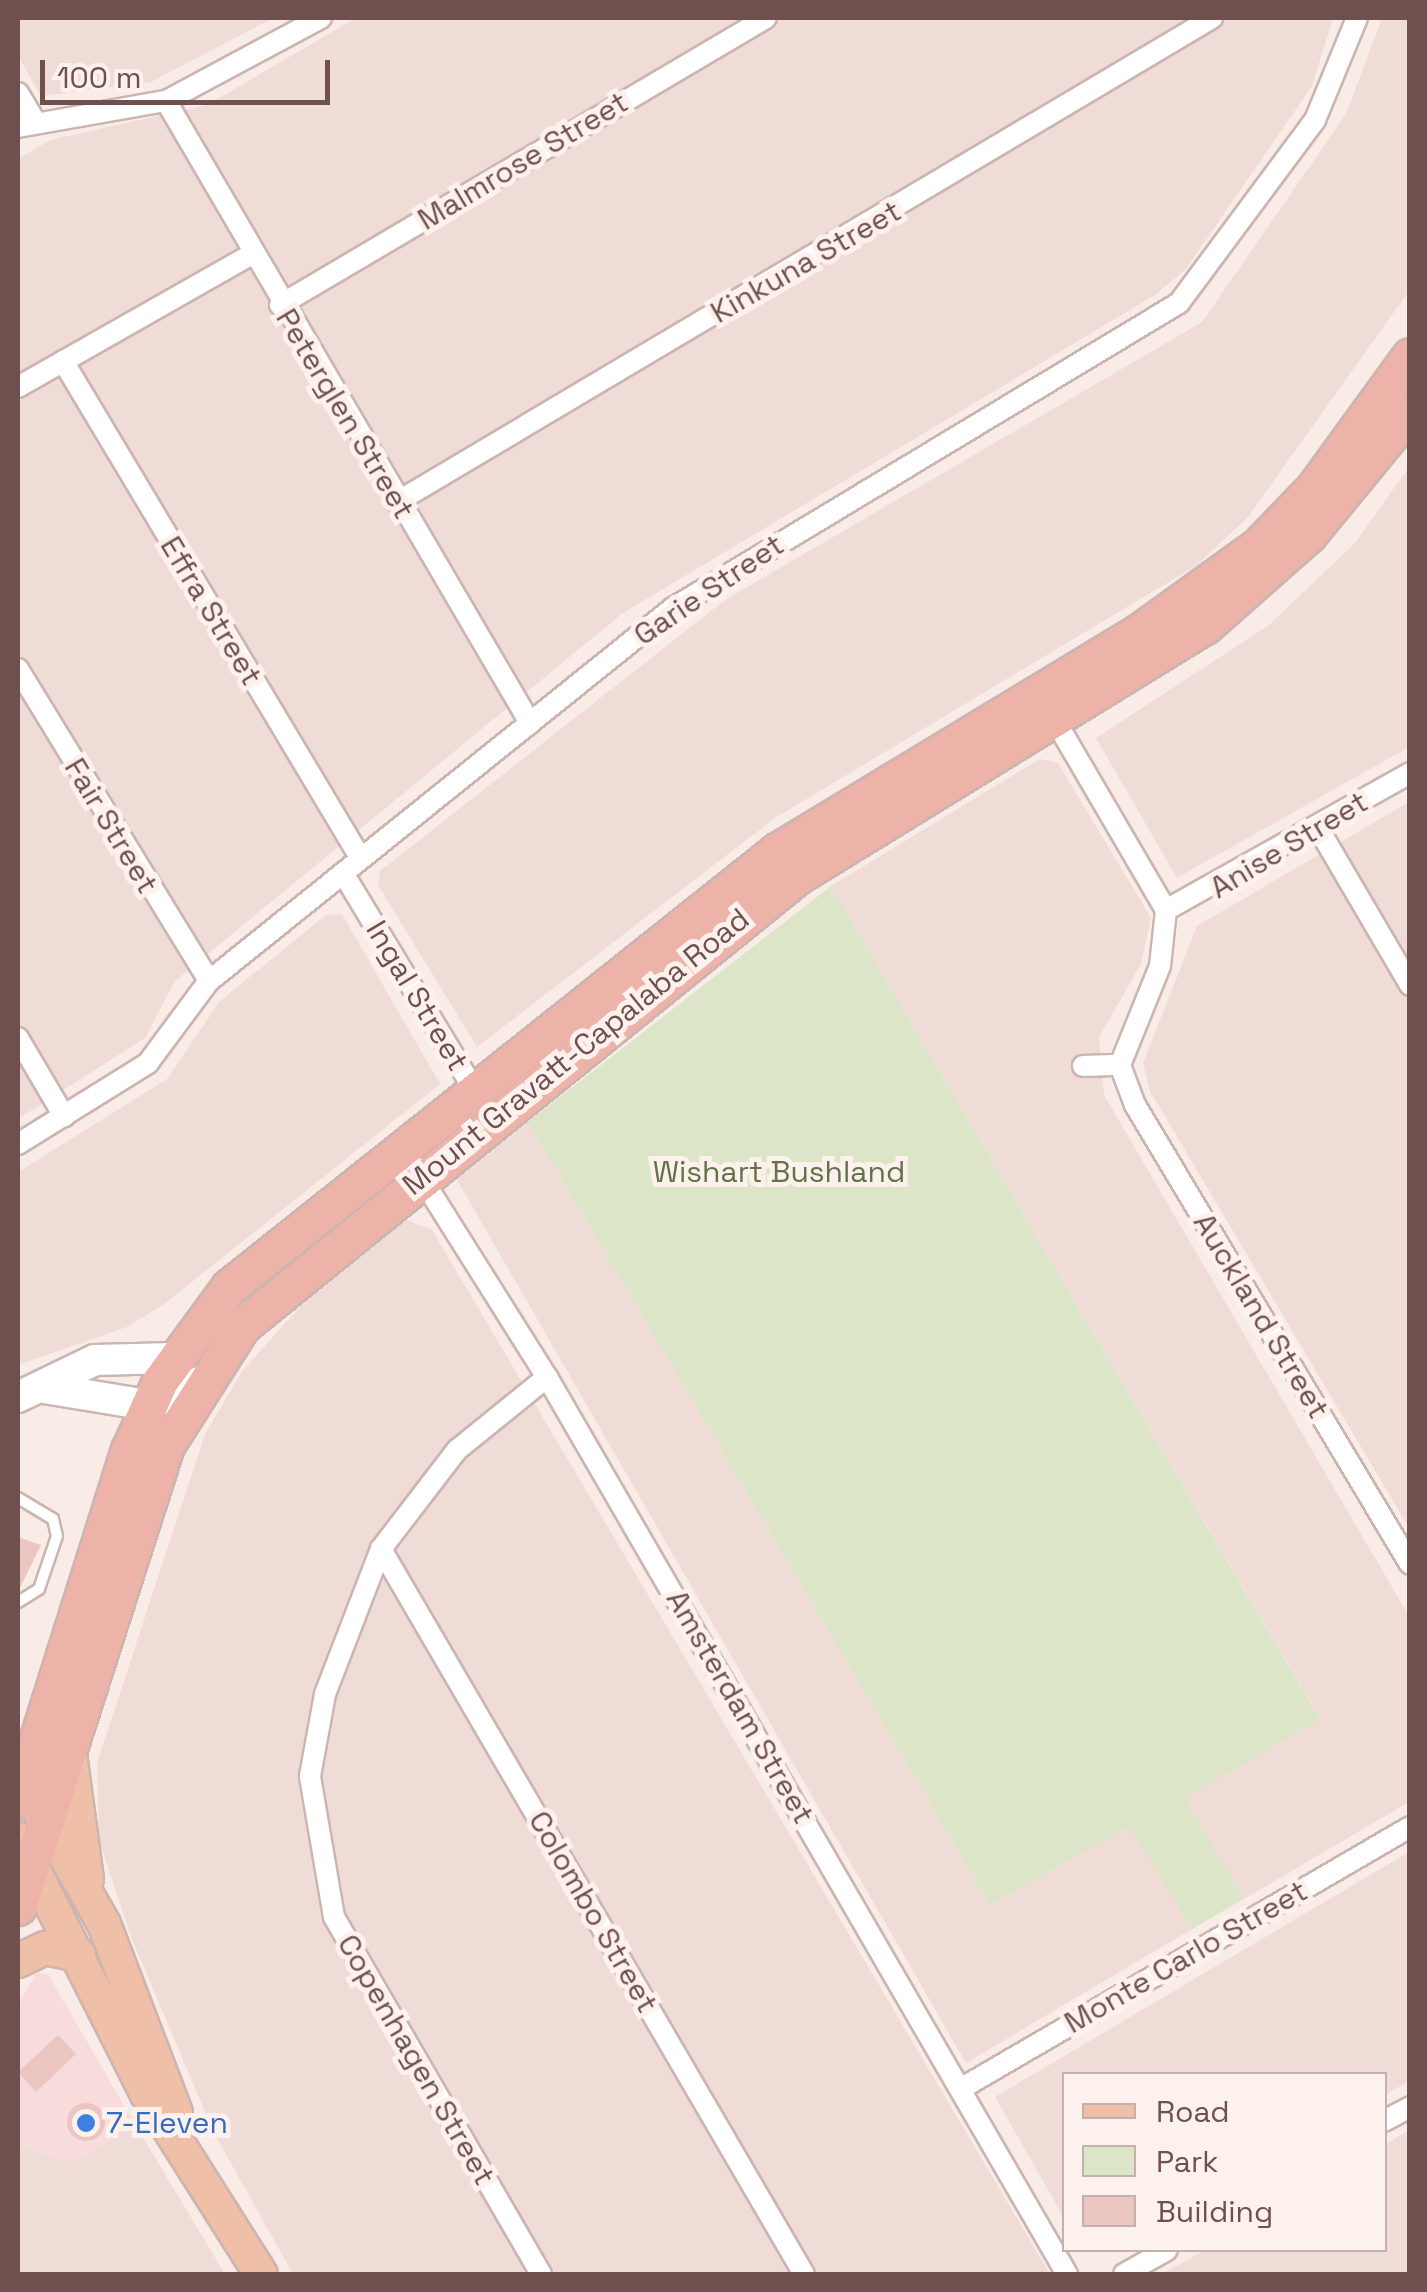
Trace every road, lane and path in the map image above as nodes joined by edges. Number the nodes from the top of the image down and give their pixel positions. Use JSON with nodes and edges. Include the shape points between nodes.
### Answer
{"nodes":[{"id":1,"x":322,"y":18,"type":"edge"},
{"id":2,"x":766,"y":18,"type":"edge"},
{"id":3,"x":1212,"y":18,"type":"edge"},
{"id":4,"x":1357,"y":18,"type":"edge"},
{"id":5,"x":18,"y":93,"type":"edge"},
{"id":6,"x":166,"y":102,"type":"junction"},
{"id":7,"x":25,"y":123,"type":"edge"},
{"id":8,"x":250,"y":256,"type":"junction"},
{"id":9,"x":280,"y":305,"type":"junction"},
{"id":10,"x":1410,"y":356,"type":"edge"},
{"id":11,"x":63,"y":361,"type":"junction"},
{"id":12,"x":18,"y":387,"type":"edge"},
{"id":13,"x":1410,"y":411,"type":"edge"},
{"id":14,"x":396,"y":502,"type":"junction"},
{"id":15,"x":18,"y":669,"type":"edge"},
{"id":16,"x":1047,"y":706,"type":"junction"},
{"id":17,"x":530,"y":724,"type":"junction"},
{"id":18,"x":1410,"y":774,"type":"edge"},
{"id":19,"x":1318,"y":828,"type":"junction"},
{"id":20,"x":361,"y":859,"type":"junction"},
{"id":21,"x":343,"y":873,"type":"junction"},
{"id":22,"x":1166,"y":910,"type":"junction"},
{"id":23,"x":209,"y":981,"type":"junction"},
{"id":24,"x":1410,"y":984,"type":"edge"},
{"id":25,"x":18,"y":1038,"type":"edge"},
{"id":26,"x":1120,"y":1065,"type":"junction"},
{"id":27,"x":1083,"y":1066,"type":"dead end"},
{"id":28,"x":483,"y":1104,"type":"junction"},
{"id":29,"x":64,"y":1116,"type":"junction"},
{"id":30,"x":18,"y":1144,"type":"edge"},
{"id":31,"x":412,"y":1160,"type":"junction"},
{"id":32,"x":186,"y":1370,"type":"junction"},
{"id":33,"x":547,"y":1377,"type":"junction"},
{"id":34,"x":31,"y":1392,"type":"edge"},
{"id":35,"x":148,"y":1405,"type":"junction"},
{"id":36,"x":18,"y":1498,"type":"edge"},
{"id":37,"x":381,"y":1549,"type":"junction"},
{"id":38,"x":1410,"y":1564,"type":"edge"},
{"id":39,"x":18,"y":1602,"type":"edge"},
{"id":40,"x":51,"y":1695,"type":"junction"},
{"id":41,"x":18,"y":1722,"type":"edge"},
{"id":42,"x":69,"y":1746,"type":"junction"},
{"id":43,"x":25,"y":1813,"type":"edge"},
{"id":44,"x":1410,"y":1827,"type":"edge"},
{"id":45,"x":88,"y":1889,"type":"junction"},
{"id":46,"x":18,"y":1907,"type":"edge"},
{"id":47,"x":80,"y":1954,"type":"junction"},
{"id":48,"x":18,"y":1960,"type":"edge"},
{"id":49,"x":962,"y":2088,"type":"junction"},
{"id":50,"x":1410,"y":2107,"type":"edge"},
{"id":51,"x":1387,"y":2119,"type":"edge"},
{"id":52,"x":194,"y":2164,"type":"junction"},
{"id":53,"x":1162,"y":2252,"type":"edge"},
{"id":54,"x":261,"y":2274,"type":"edge"},
{"id":55,"x":541,"y":2274,"type":"edge"},
{"id":56,"x":804,"y":2274,"type":"edge"},
{"id":57,"x":1068,"y":2274,"type":"edge"},
{"id":58,"x":1124,"y":2274,"type":"edge"}],
"edges":[{"from":1,"to":6,"type":"street"},
{"from":2,"to":9,"type":"street","name":"Malmrose Street"},
{"from":3,"to":14,"type":"street","name":"Kinkuna Street"},
{"from":4,"to":17,"type":"street","name":"Garie Street","via":[[1315,120],[1179,303],[711,582]]},
{"from":5,"to":7,"type":"street"},
{"from":6,"to":7,"type":"street"},
{"from":6,"to":8,"type":"street","name":"Peterglen Street"},
{"from":8,"to":9,"type":"street","name":"Peterglen Street"},
{"from":8,"to":11,"type":"street"},
{"from":9,"to":14,"type":"street","name":"Peterglen Street"},
{"from":10,"to":16,"type":"highway","name":"Mount Gravatt-Capalaba Road","via":[[1314,488],[1258,546]]},
{"from":11,"to":12,"type":"street"},
{"from":11,"to":20,"type":"street","name":"Effra Street"},
{"from":13,"to":16,"type":"highway","name":"Mount Gravatt-Capalaba Road","via":[[1320,522],[1250,590]]},
{"from":14,"to":17,"type":"street","name":"Peterglen Street"},
{"from":15,"to":23,"type":"street","name":"Fair Street"},
{"from":16,"to":22,"type":"street"},
{"from":16,"to":28,"type":"highway","name":"Mount Gravatt-Capalaba Road","via":[[777,851]]},
{"from":17,"to":20,"type":"street","name":"Garie Street"},
{"from":18,"to":19,"type":"street","name":"Anise Street"},
{"from":19,"to":22,"type":"street","name":"Anise Street"},
{"from":19,"to":24,"type":"street"},
{"from":20,"to":21,"type":"street","name":"Garie Street"},
{"from":21,"to":23,"type":"street","name":"Garie Street"},
{"from":21,"to":28,"type":"street","name":"Ingal Street"},
{"from":22,"to":26,"type":"street","via":[[1160,966]]},
{"from":23,"to":29,"type":"street","name":"Garie Street","via":[[148,1063]]},
{"from":25,"to":29,"type":"street"},
{"from":26,"to":27,"type":"street"},
{"from":26,"to":38,"type":"street","name":"Auckland Street"},
{"from":28,"to":31,"type":"highway","name":"Mount Gravatt-Capalaba Road"},
{"from":29,"to":30,"type":"street","name":"Garie Street"},
{"from":31,"to":32,"type":"highway","name":"Mount Gravatt-Capalaba Road"},
{"from":31,"to":33,"type":"street","name":"Amsterdam Street"},
{"from":32,"to":34,"type":"main road","via":[[95,1360]]},
{"from":32,"to":35,"type":"highway","name":"Mount Gravatt-Capalaba Road"},
{"from":32,"to":42,"type":"highway","name":"Mount Gravatt-Capalaba Road"},
{"from":33,"to":37,"type":"street","name":"Copenhagen Street","via":[[457,1450]]},
{"from":33,"to":49,"type":"street","name":"Amsterdam Street"},
{"from":34,"to":35,"type":"main road"},
{"from":35,"to":40,"type":"highway","name":"Mount Gravatt-Capalaba Road"},
{"from":36,"to":39,"type":"lane","via":[[45,1511],[56,1536],[39,1589]]},
{"from":37,"to":55,"type":"street","name":"Copenhagen Street","via":[[315,1733],[321,1869],[357,1965]]},
{"from":37,"to":56,"type":"street","name":"Colombo Street"},
{"from":40,"to":41,"type":"main road"},
{"from":40,"to":43,"type":"highway","name":"Mount Gravatt-Capalaba Road"},
{"from":42,"to":43,"type":"highway","name":"Mount Gravatt-Capalaba Road"},
{"from":42,"to":45,"type":"main road"},
{"from":43,"to":45,"type":"main road"},
{"from":43,"to":46,"type":"highway","name":"Mount Gravatt-Capalaba Road"},
{"from":43,"to":47,"type":"main road"},
{"from":44,"to":49,"type":"street","name":"Monte Carlo Street"},
{"from":45,"to":52,"type":"main road"},
{"from":47,"to":48,"type":"main road","via":[[46,1948]]},
{"from":47,"to":52,"type":"main road","via":[[147,2094]]},
{"from":49,"to":57,"type":"street","name":"Amsterdam Street"},
{"from":50,"to":51,"type":"street"},
{"from":52,"to":54,"type":"main road"},
{"from":53,"to":58,"type":"street"}]}
